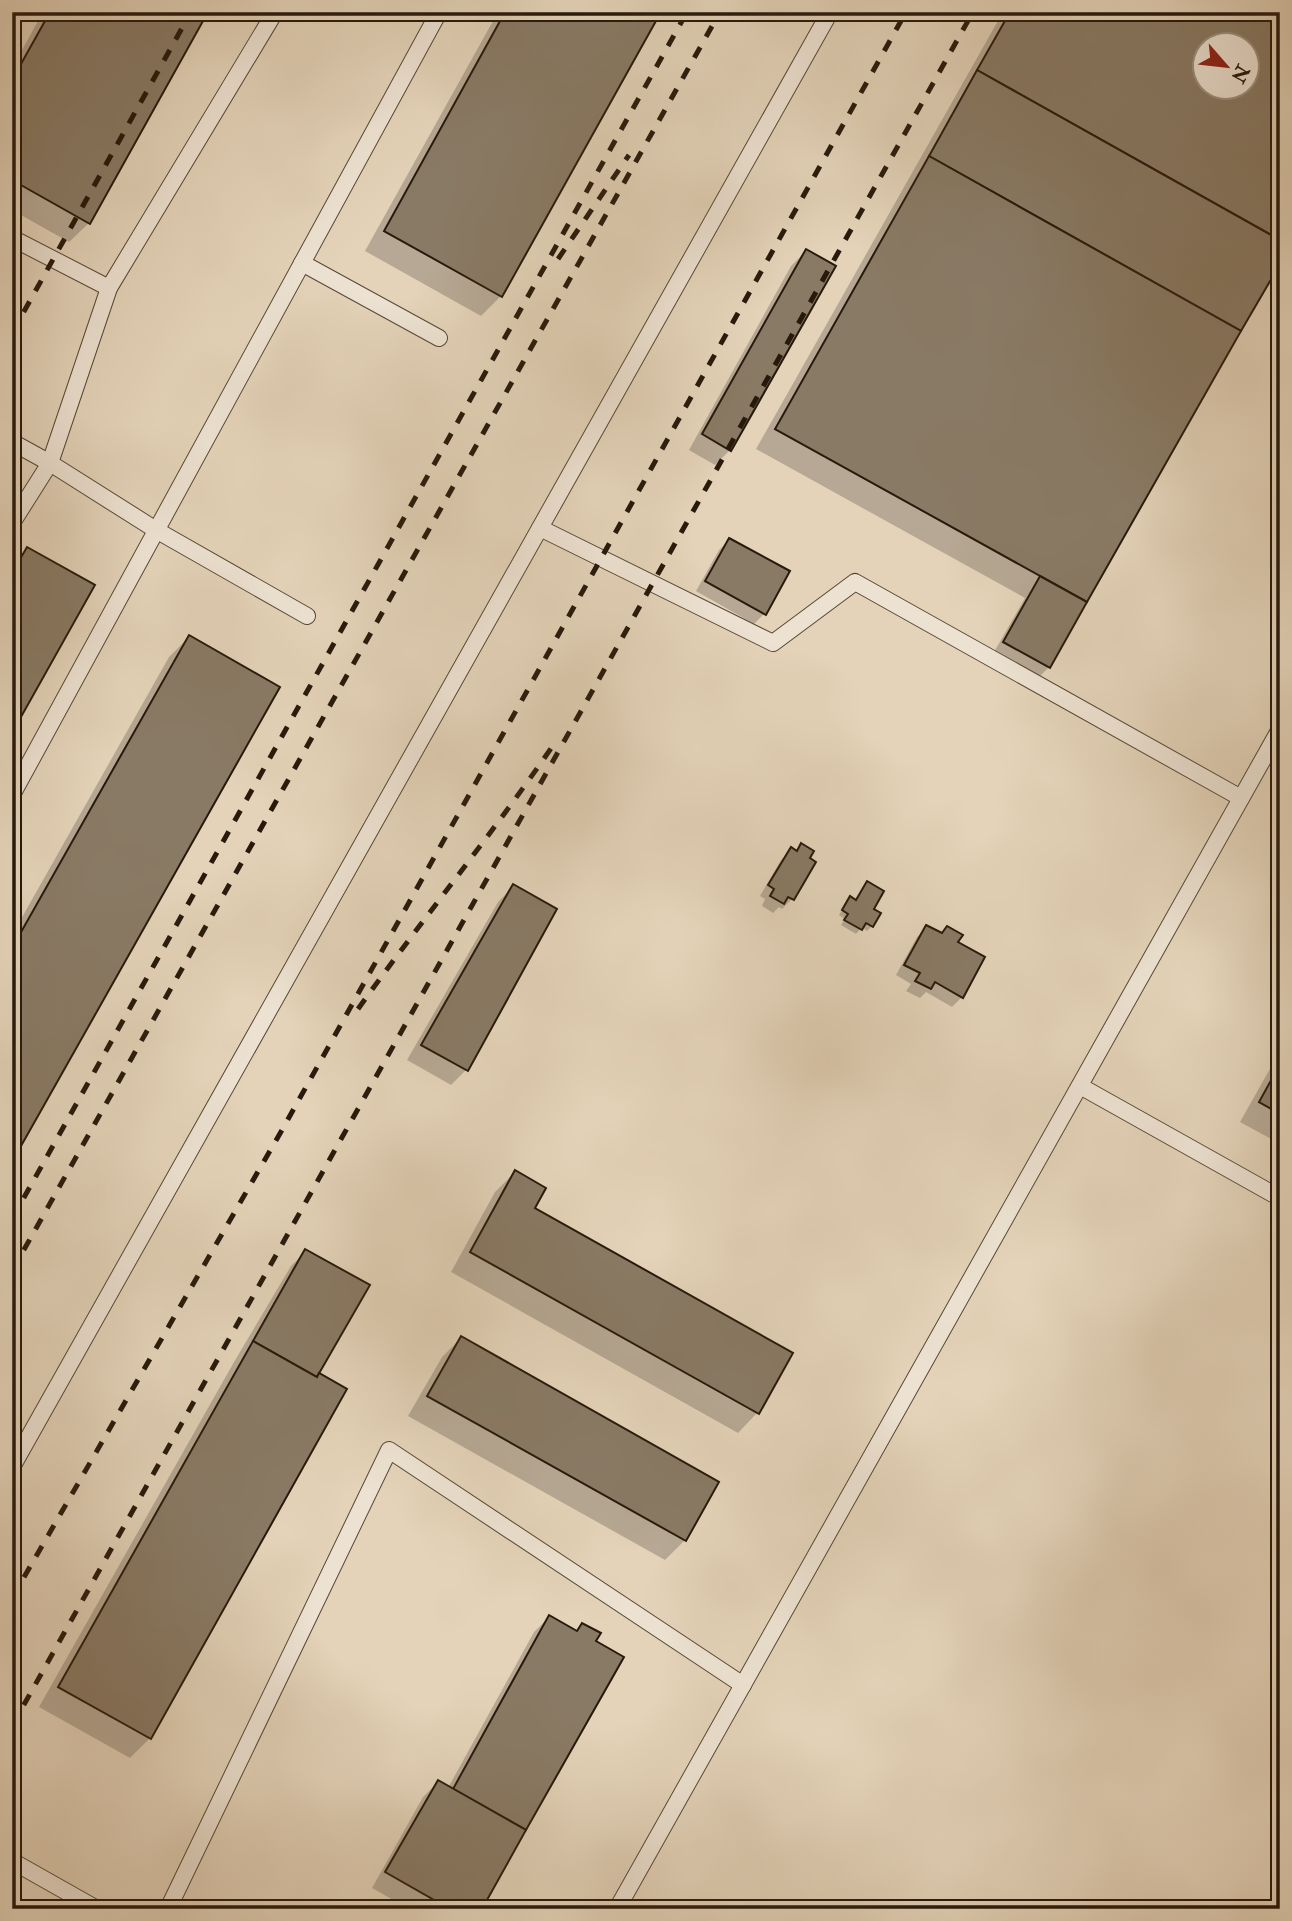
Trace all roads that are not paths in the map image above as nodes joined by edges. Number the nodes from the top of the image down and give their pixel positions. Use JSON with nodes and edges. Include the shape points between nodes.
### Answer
{"nodes":[{"id":1,"x":275,"y":12,"type":"edge"},
{"id":2,"x":439,"y":12,"type":"edge"},
{"id":3,"x":830,"y":12,"type":"edge"},
{"id":4,"x":12,"y":238,"type":"edge"},
{"id":5,"x":302,"y":263,"type":"junction"},
{"id":6,"x":109,"y":288,"type":"junction"},
{"id":7,"x":439,"y":338,"type":"dead end"},
{"id":8,"x":12,"y":442,"type":"edge"},
{"id":9,"x":50,"y":463,"type":"junction"},
{"id":10,"x":12,"y":523,"type":"edge"},
{"id":11,"x":540,"y":528,"type":"junction"},
{"id":12,"x":156,"y":530,"type":"junction"},
{"id":13,"x":307,"y":616,"type":"dead end"},
{"id":14,"x":1280,"y":729,"type":"edge"},
{"id":15,"x":12,"y":795,"type":"edge"},
{"id":16,"x":1241,"y":798,"type":"junction"},
{"id":17,"x":1080,"y":1086,"type":"junction"},
{"id":18,"x":1280,"y":1198,"type":"edge"},
{"id":19,"x":12,"y":1467,"type":"edge"},
{"id":20,"x":743,"y":1685,"type":"junction"},
{"id":21,"x":12,"y":1861,"type":"edge"},
{"id":22,"x":97,"y":1909,"type":"edge"},
{"id":23,"x":168,"y":1909,"type":"edge"},
{"id":24,"x":617,"y":1909,"type":"edge"}],
"edges":[{"from":1,"to":6,"type":"lane"},
{"from":2,"to":5,"type":"lane"},
{"from":3,"to":11,"type":"lane"},
{"from":4,"to":6,"type":"lane"},
{"from":5,"to":7,"type":"lane"},
{"from":5,"to":12,"type":"lane"},
{"from":6,"to":9,"type":"lane"},
{"from":8,"to":9,"type":"lane"},
{"from":9,"to":10,"type":"lane"},
{"from":9,"to":12,"type":"lane"},
{"from":11,"to":16,"type":"lane","via":[[773,643],[855,582]]},
{"from":11,"to":19,"type":"lane"},
{"from":12,"to":13,"type":"lane"},
{"from":12,"to":15,"type":"lane"},
{"from":14,"to":16,"type":"lane"},
{"from":16,"to":17,"type":"lane"},
{"from":17,"to":18,"type":"lane"},
{"from":17,"to":20,"type":"lane"},
{"from":20,"to":23,"type":"lane","via":[[389,1450]]},
{"from":20,"to":24,"type":"lane"},
{"from":21,"to":22,"type":"lane"}]}
